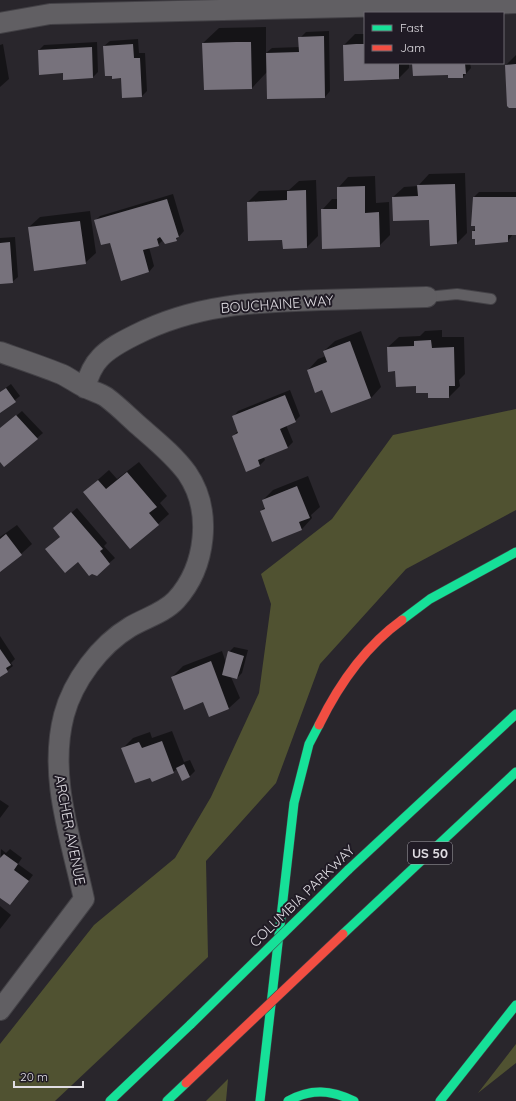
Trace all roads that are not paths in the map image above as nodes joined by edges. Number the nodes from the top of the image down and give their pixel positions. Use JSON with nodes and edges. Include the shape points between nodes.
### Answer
{"nodes":[{"id":1,"x":516,"y":3,"type":"edge"},
{"id":2,"x":105,"y":7,"type":"edge"},
{"id":3,"x":0,"y":23,"type":"edge"},
{"id":4,"x":427,"y":297,"type":"joint"},
{"id":5,"x":491,"y":299,"type":"dead end"},
{"id":6,"x":0,"y":352,"type":"edge"},
{"id":7,"x":85,"y":388,"type":"junction"},
{"id":8,"x":516,"y":552,"type":"edge"},
{"id":9,"x":516,"y":714,"type":"edge"},
{"id":10,"x":516,"y":772,"type":"edge"},
{"id":11,"x":516,"y":1005,"type":"edge"},
{"id":12,"x":0,"y":1010,"type":"edge"},
{"id":13,"x":110,"y":1101,"type":"edge"},
{"id":14,"x":167,"y":1101,"type":"edge"},
{"id":15,"x":260,"y":1101,"type":"edge"},
{"id":16,"x":288,"y":1101,"type":"edge"},
{"id":17,"x":354,"y":1101,"type":"edge"},
{"id":18,"x":440,"y":1101,"type":"edge"}],
"edges":[{"from":1,"to":2,"type":"street"},
{"from":2,"to":3,"type":"street"},
{"from":4,"to":5,"type":"lane","via":[[456,294]]},
{"from":4,"to":7,"type":"street","name":"BOUCHAINE WAY","via":[[233,304],[189,314],[147,329],[117,344],[100,358],[90,372]]},
{"from":6,"to":7,"type":"street","name":"ARCHER AVENUE","via":[[62,374]]},
{"from":7,"to":12,"type":"street","name":"ARCHER AVENUE","via":[[105,396],[175,457],[198,495],[203,516],[203,538],[199,560],[178,598],[170,606],[111,641],[89,665],[72,694],[64,714],[58,747],[58,769],[84,899]]},
{"from":8,"to":15,"type":"main road","via":[[430,599],[393,626],[353,668],[309,744],[294,803]]},
{"from":9,"to":13,"type":"main road","name":"COLUMBIA PARKWAY","number":"US 50","bridge":true,"via":[[348,870]]},
{"from":10,"to":14,"type":"main road","number":"US 50","bridge":true},
{"from":11,"to":18,"type":"main road"},
{"from":16,"to":17,"type":"main road","via":[[298,1094],[323,1091],[338,1093]]}]}
